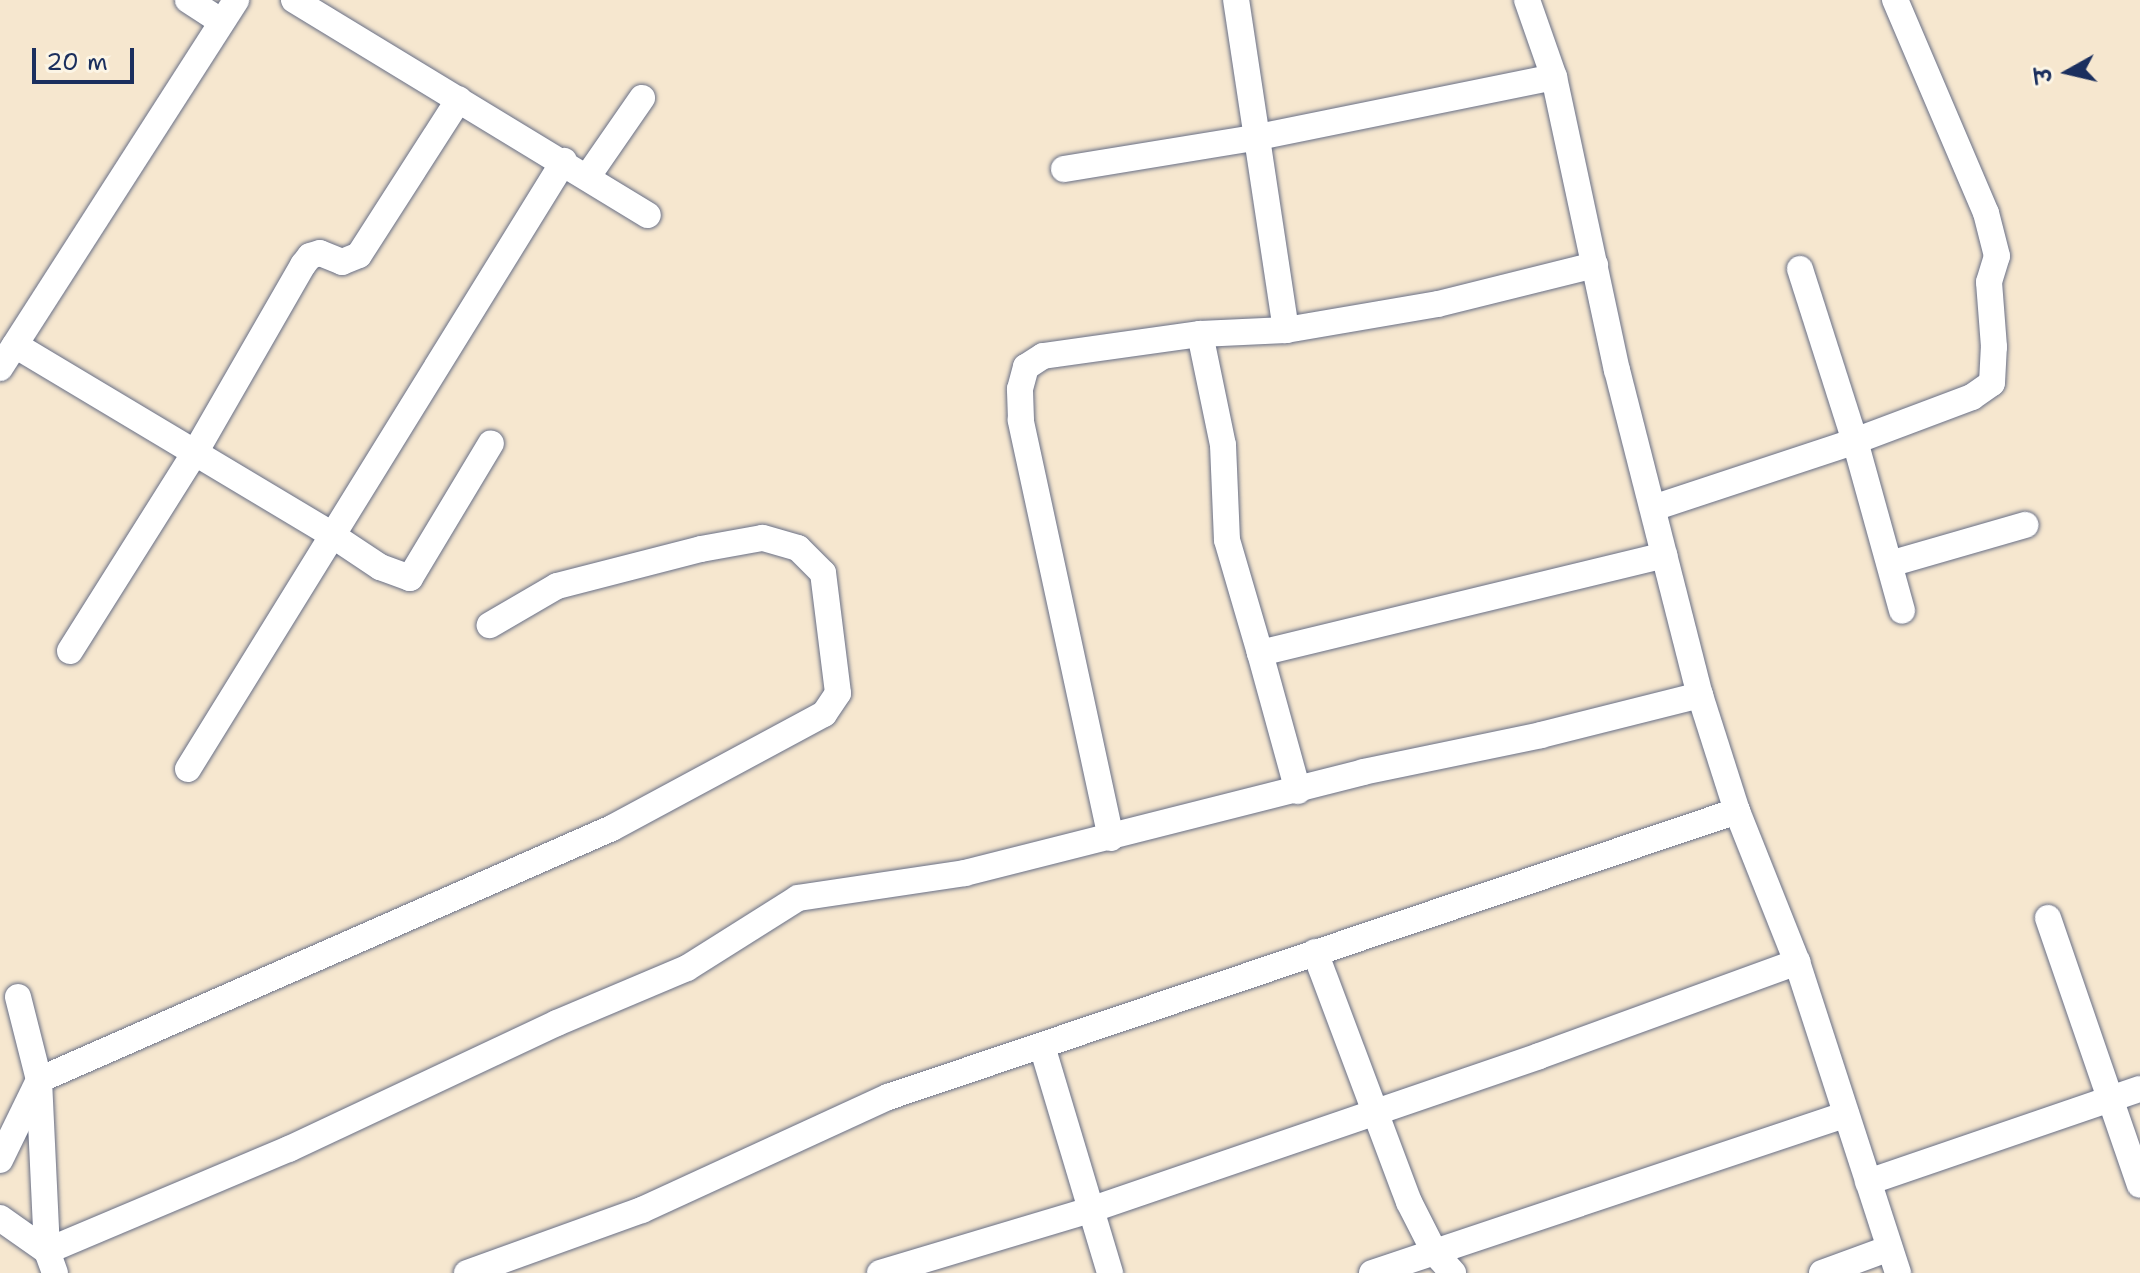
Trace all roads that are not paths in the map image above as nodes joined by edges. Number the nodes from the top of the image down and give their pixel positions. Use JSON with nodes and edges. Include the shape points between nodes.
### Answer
{"nodes":[{"id":1,"x":188,"y":0,"type":"edge"},
{"id":2,"x":294,"y":0,"type":"edge"},
{"id":3,"x":1236,"y":0,"type":"edge"},
{"id":4,"x":1527,"y":0,"type":"edge"},
{"id":5,"x":1895,"y":0,"type":"edge"},
{"id":6,"x":229,"y":11,"type":"edge"},
{"id":7,"x":1554,"y":77,"type":"junction"},
{"id":8,"x":642,"y":98,"type":"dead end"},
{"id":9,"x":459,"y":99,"type":"junction"},
{"id":10,"x":1254,"y":138,"type":"junction"},
{"id":11,"x":564,"y":161,"type":"junction"},
{"id":12,"x":1064,"y":169,"type":"dead end"},
{"id":13,"x":588,"y":176,"type":"junction"},
{"id":14,"x":648,"y":215,"type":"dead end"},
{"id":15,"x":1595,"y":265,"type":"junction"},
{"id":16,"x":1800,"y":269,"type":"dead end"},
{"id":17,"x":1286,"y":330,"type":"junction"},
{"id":18,"x":1200,"y":334,"type":"junction"},
{"id":19,"x":15,"y":345,"type":"junction"},
{"id":20,"x":0,"y":368,"type":"edge"},
{"id":21,"x":1855,"y":441,"type":"junction"},
{"id":22,"x":491,"y":443,"type":"dead end"},
{"id":23,"x":196,"y":451,"type":"junction"},
{"id":24,"x":1653,"y":508,"type":"junction"},
{"id":25,"x":2025,"y":525,"type":"dead end"},
{"id":26,"x":332,"y":535,"type":"junction"},
{"id":27,"x":1664,"y":555,"type":"junction"},
{"id":28,"x":1890,"y":564,"type":"junction"},
{"id":29,"x":1902,"y":611,"type":"dead end"},
{"id":30,"x":490,"y":625,"type":"dead end"},
{"id":31,"x":70,"y":651,"type":"dead end"},
{"id":32,"x":1260,"y":653,"type":"junction"},
{"id":33,"x":1700,"y":695,"type":"junction"},
{"id":34,"x":188,"y":769,"type":"dead end"},
{"id":35,"x":1298,"y":791,"type":"junction"},
{"id":36,"x":1737,"y":811,"type":"junction"},
{"id":37,"x":1111,"y":838,"type":"junction"},
{"id":38,"x":2048,"y":918,"type":"dead end"},
{"id":39,"x":1315,"y":952,"type":"junction"},
{"id":40,"x":1797,"y":962,"type":"junction"},
{"id":41,"x":18,"y":997,"type":"dead end"},
{"id":42,"x":1042,"y":1046,"type":"junction"},
{"id":43,"x":39,"y":1080,"type":"junction"},
{"id":44,"x":2140,"y":1089,"type":"edge"},
{"id":45,"x":2111,"y":1099,"type":"junction"},
{"id":46,"x":1378,"y":1111,"type":"junction"},
{"id":47,"x":1846,"y":1114,"type":"junction"},
{"id":48,"x":0,"y":1160,"type":"edge"},
{"id":49,"x":1868,"y":1182,"type":"junction"},
{"id":50,"x":2140,"y":1185,"type":"edge"},
{"id":51,"x":1090,"y":1210,"type":"junction"},
{"id":52,"x":0,"y":1218,"type":"edge"},
{"id":53,"x":1435,"y":1253,"type":"junction"},
{"id":54,"x":1894,"y":1261,"type":"edge"},
{"id":55,"x":51,"y":1262,"type":"edge"},
{"id":56,"x":467,"y":1273,"type":"edge"},
{"id":57,"x":880,"y":1273,"type":"edge"},
{"id":58,"x":1110,"y":1273,"type":"edge"},
{"id":59,"x":1372,"y":1273,"type":"edge"},
{"id":60,"x":1453,"y":1273,"type":"edge"},
{"id":61,"x":1822,"y":1273,"type":"edge"}],
"edges":[{"from":1,"to":6,"type":"street"},
{"from":2,"to":9,"type":"street"},
{"from":3,"to":10,"type":"street"},
{"from":4,"to":7,"type":"street"},
{"from":5,"to":21,"type":"street","via":[[1986,213],[1997,256],[1989,282],[1992,383],[1972,397]]},
{"from":6,"to":19,"type":"street"},
{"from":7,"to":10,"type":"street"},
{"from":7,"to":15,"type":"street"},
{"from":8,"to":13,"type":"street"},
{"from":9,"to":11,"type":"street"},
{"from":9,"to":23,"type":"street","via":[[359,255],[342,262],[320,253],[310,256]]},
{"from":10,"to":12,"type":"street"},
{"from":10,"to":17,"type":"street"},
{"from":11,"to":13,"type":"street"},
{"from":11,"to":26,"type":"street"},
{"from":13,"to":14,"type":"street"},
{"from":15,"to":17,"type":"street","via":[[1438,304]]},
{"from":15,"to":24,"type":"street"},
{"from":16,"to":21,"type":"street"},
{"from":17,"to":18,"type":"street"},
{"from":18,"to":32,"type":"street","via":[[1223,445],[1227,540]]},
{"from":18,"to":37,"type":"street","via":[[1043,356],[1026,367],[1020,389],[1021,420]]},
{"from":19,"to":20,"type":"street"},
{"from":19,"to":23,"type":"street"},
{"from":21,"to":24,"type":"street"},
{"from":21,"to":28,"type":"street"},
{"from":22,"to":26,"type":"street","via":[[410,578],[380,567]]},
{"from":23,"to":26,"type":"street"},
{"from":23,"to":31,"type":"street"},
{"from":24,"to":27,"type":"street"},
{"from":25,"to":28,"type":"street"},
{"from":26,"to":34,"type":"street"},
{"from":27,"to":32,"type":"street"},
{"from":27,"to":33,"type":"street"},
{"from":28,"to":29,"type":"street"},
{"from":30,"to":43,"type":"street","via":[[557,586],[762,538],[798,548],[823,573],[838,693],[824,714],[612,828]]},
{"from":32,"to":35,"type":"street"},
{"from":33,"to":35,"type":"street"},
{"from":33,"to":36,"type":"street"},
{"from":35,"to":37,"type":"street"},
{"from":36,"to":39,"type":"street"},
{"from":36,"to":40,"type":"street"},
{"from":37,"to":55,"type":"street","via":[[965,873],[798,898],[687,968],[557,1023]]},
{"from":38,"to":45,"type":"street"},
{"from":39,"to":42,"type":"street"},
{"from":39,"to":46,"type":"street"},
{"from":40,"to":46,"type":"street"},
{"from":40,"to":47,"type":"street"},
{"from":41,"to":43,"type":"street"},
{"from":42,"to":51,"type":"street"},
{"from":42,"to":56,"type":"street","via":[[888,1097],[642,1210]]},
{"from":43,"to":48,"type":"street"},
{"from":43,"to":55,"type":"street"},
{"from":44,"to":45,"type":"street"},
{"from":45,"to":49,"type":"street"},
{"from":45,"to":50,"type":"street"},
{"from":46,"to":51,"type":"street"},
{"from":46,"to":53,"type":"street","via":[[1409,1202]]},
{"from":47,"to":49,"type":"street"},
{"from":47,"to":53,"type":"street"},
{"from":49,"to":54,"type":"street"},
{"from":51,"to":57,"type":"street"},
{"from":51,"to":58,"type":"street"},
{"from":52,"to":55,"type":"street"},
{"from":53,"to":59,"type":"street"},
{"from":53,"to":60,"type":"street"},
{"from":54,"to":61,"type":"street"}]}
